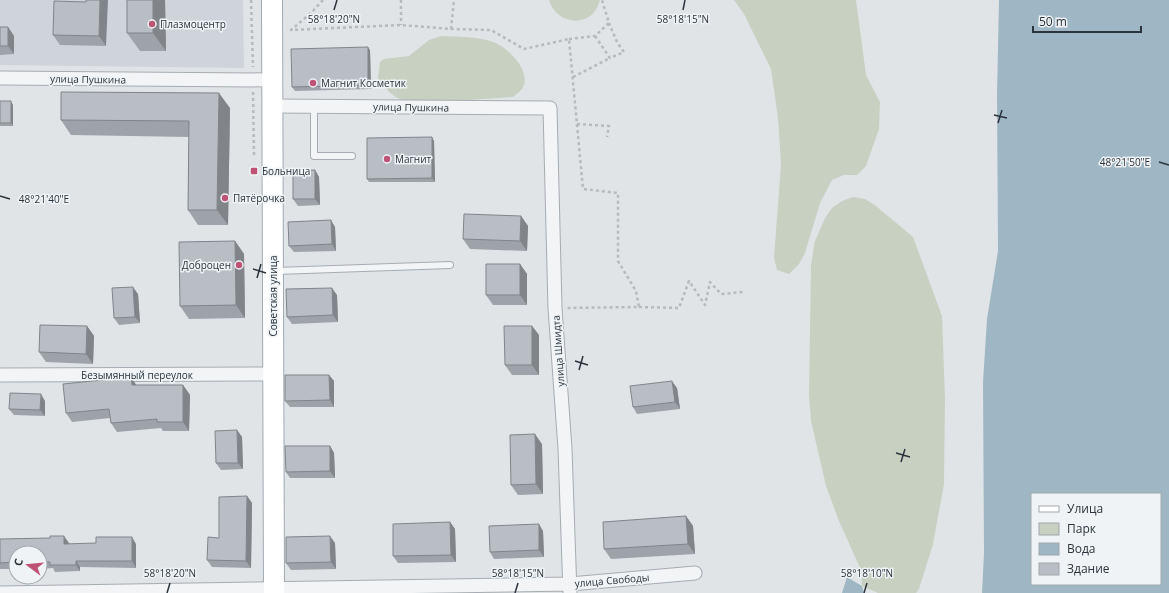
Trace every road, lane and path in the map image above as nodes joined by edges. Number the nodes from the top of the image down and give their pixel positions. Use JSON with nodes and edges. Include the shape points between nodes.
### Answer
{"nodes":[{"id":1,"x":272,"y":0,"type":"edge"},
{"id":2,"x":323,"y":0,"type":"edge"},
{"id":3,"x":401,"y":0,"type":"edge"},
{"id":4,"x":454,"y":0,"type":"edge"},
{"id":5,"x":602,"y":0,"type":"edge"},
{"id":6,"x":609,"y":23,"type":"junction"},
{"id":7,"x":451,"y":29,"type":"dead end"},
{"id":8,"x":595,"y":36,"type":"junction"},
{"id":9,"x":569,"y":39,"type":"dead end"},
{"id":10,"x":610,"y":58,"type":"junction"},
{"id":11,"x":0,"y":78,"type":"edge"},
{"id":12,"x":573,"y":78,"type":"dead end"},
{"id":13,"x":272,"y":80,"type":"junction"},
{"id":14,"x":272,"y":106,"type":"junction"},
{"id":15,"x":314,"y":106,"type":"junction"},
{"id":16,"x":550,"y":108,"type":"joint"},
{"id":17,"x":577,"y":124,"type":"dead end"},
{"id":18,"x":607,"y":137,"type":"dead end"},
{"id":19,"x":352,"y":156,"type":"dead end"},
{"id":20,"x":450,"y":265,"type":"dead end"},
{"id":21,"x":273,"y":271,"type":"junction"},
{"id":22,"x":743,"y":292,"type":"dead end"},
{"id":23,"x":639,"y":307,"type":"dead end"},
{"id":24,"x":274,"y":374,"type":"junction"},
{"id":25,"x":0,"y":375,"type":"edge"},
{"id":26,"x":695,"y":573,"type":"dead end"},
{"id":27,"x":570,"y":588,"type":"edge"},
{"id":28,"x":274,"y":591,"type":"edge"},
{"id":29,"x":0,"y":593,"type":"edge"}],
"edges":[{"from":1,"to":13,"type":"main road","name":"Советская улица"},
{"from":2,"to":3,"type":"path","via":[[291,30],[401,24]]},
{"from":4,"to":7,"type":"path"},
{"from":5,"to":6,"type":"path"},
{"from":6,"to":8,"type":"path"},
{"from":6,"to":10,"type":"path","via":[[624,52]]},
{"from":8,"to":9,"type":"path"},
{"from":8,"to":10,"type":"path"},
{"from":10,"to":12,"type":"path"},
{"from":11,"to":13,"type":"street","name":"улица Пушкина"},
{"from":13,"to":14,"type":"main road","name":"Советская улица"},
{"from":14,"to":15,"type":"street","name":"улица Пушкина"},
{"from":14,"to":21,"type":"main road","name":"Советская улица"},
{"from":15,"to":16,"type":"street","name":"улица Пушкина"},
{"from":15,"to":19,"type":"lane","via":[[314,156]]},
{"from":16,"to":27,"type":"street","name":"улица Шмидта","via":[[555,308],[565,449]]},
{"from":17,"to":18,"type":"path","via":[[609,126]]},
{"from":20,"to":21,"type":"lane"},
{"from":21,"to":24,"type":"main road","name":"Советская улица"},
{"from":22,"to":23,"type":"path","via":[[721,294],[710,282],[705,305],[689,281],[679,308]]},
{"from":24,"to":25,"type":"street","name":"Безымянный переулок"},
{"from":24,"to":28,"type":"main road","name":"Советская улица"},
{"from":26,"to":27,"type":"street","name":"улица Свободы"},
{"from":27,"to":28,"type":"street","name":"улица Свободы"},
{"from":28,"to":29,"type":"street","name":"улица Свободы"}]}
